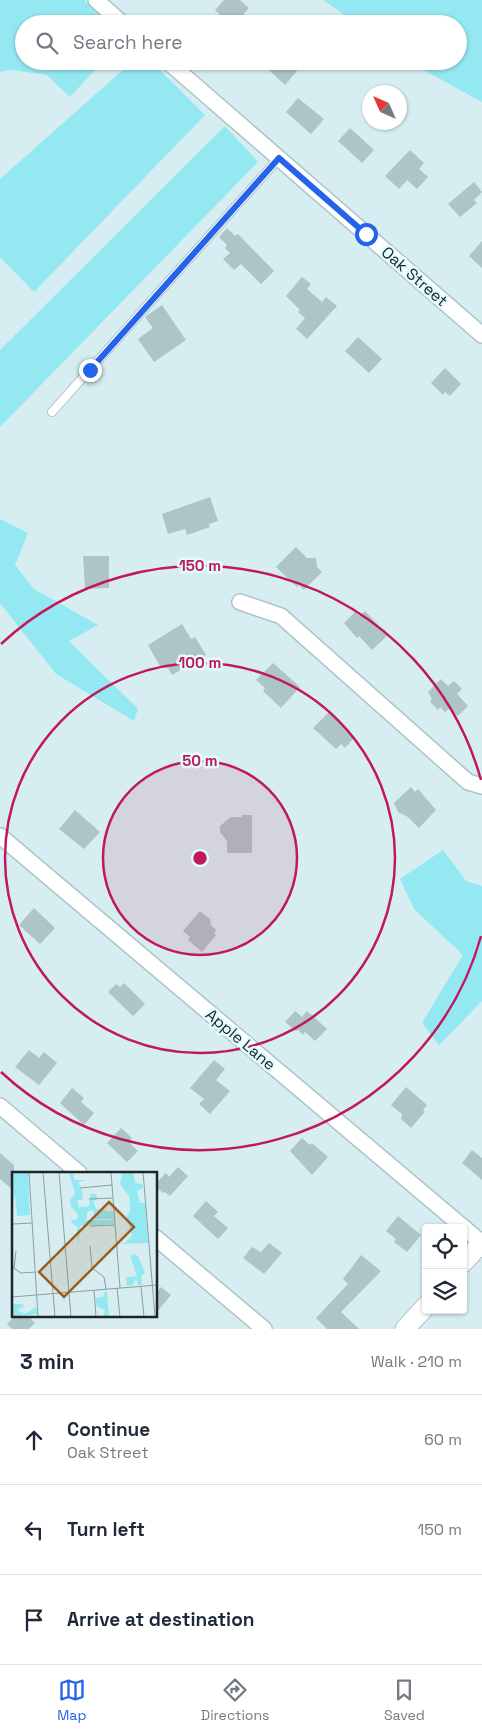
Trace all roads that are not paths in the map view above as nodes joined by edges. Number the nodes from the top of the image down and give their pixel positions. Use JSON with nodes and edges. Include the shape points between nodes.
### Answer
{"nodes":[{"id":1,"x":96,"y":0,"type":"edge"},
{"id":2,"x":113,"y":15,"type":"edge"},
{"id":3,"x":176,"y":70,"type":"edge"},
{"id":4,"x":279,"y":158,"type":"junction"},
{"id":5,"x":482,"y":334,"type":"edge"},
{"id":6,"x":52,"y":412,"type":"dead end"},
{"id":7,"x":240,"y":602,"type":"dead end"},
{"id":8,"x":482,"y":786,"type":"edge"},
{"id":9,"x":0,"y":836,"type":"edge"},
{"id":10,"x":0,"y":1106,"type":"edge"},
{"id":11,"x":78,"y":1172,"type":"edge"},
{"id":12,"x":158,"y":1240,"type":"edge"},
{"id":13,"x":482,"y":1242,"type":"edge"},
{"id":14,"x":467,"y":1259,"type":"edge"},
{"id":15,"x":422,"y":1310,"type":"edge"},
{"id":16,"x":264,"y":1329,"type":"edge"},
{"id":17,"x":405,"y":1329,"type":"edge"}],
"edges":[{"from":1,"to":2,"type":"street"},
{"from":3,"to":4,"type":"street","name":"Oak Street"},
{"from":4,"to":5,"type":"street","name":"Oak Street"},
{"from":4,"to":6,"type":"lane"},
{"from":7,"to":8,"type":"street","via":[[281,616],[468,782]]},
{"from":9,"to":13,"type":"street","name":"Apple Lane"},
{"from":10,"to":11,"type":"street"},
{"from":12,"to":16,"type":"street"},
{"from":13,"to":14,"type":"street"},
{"from":15,"to":17,"type":"street"}]}
